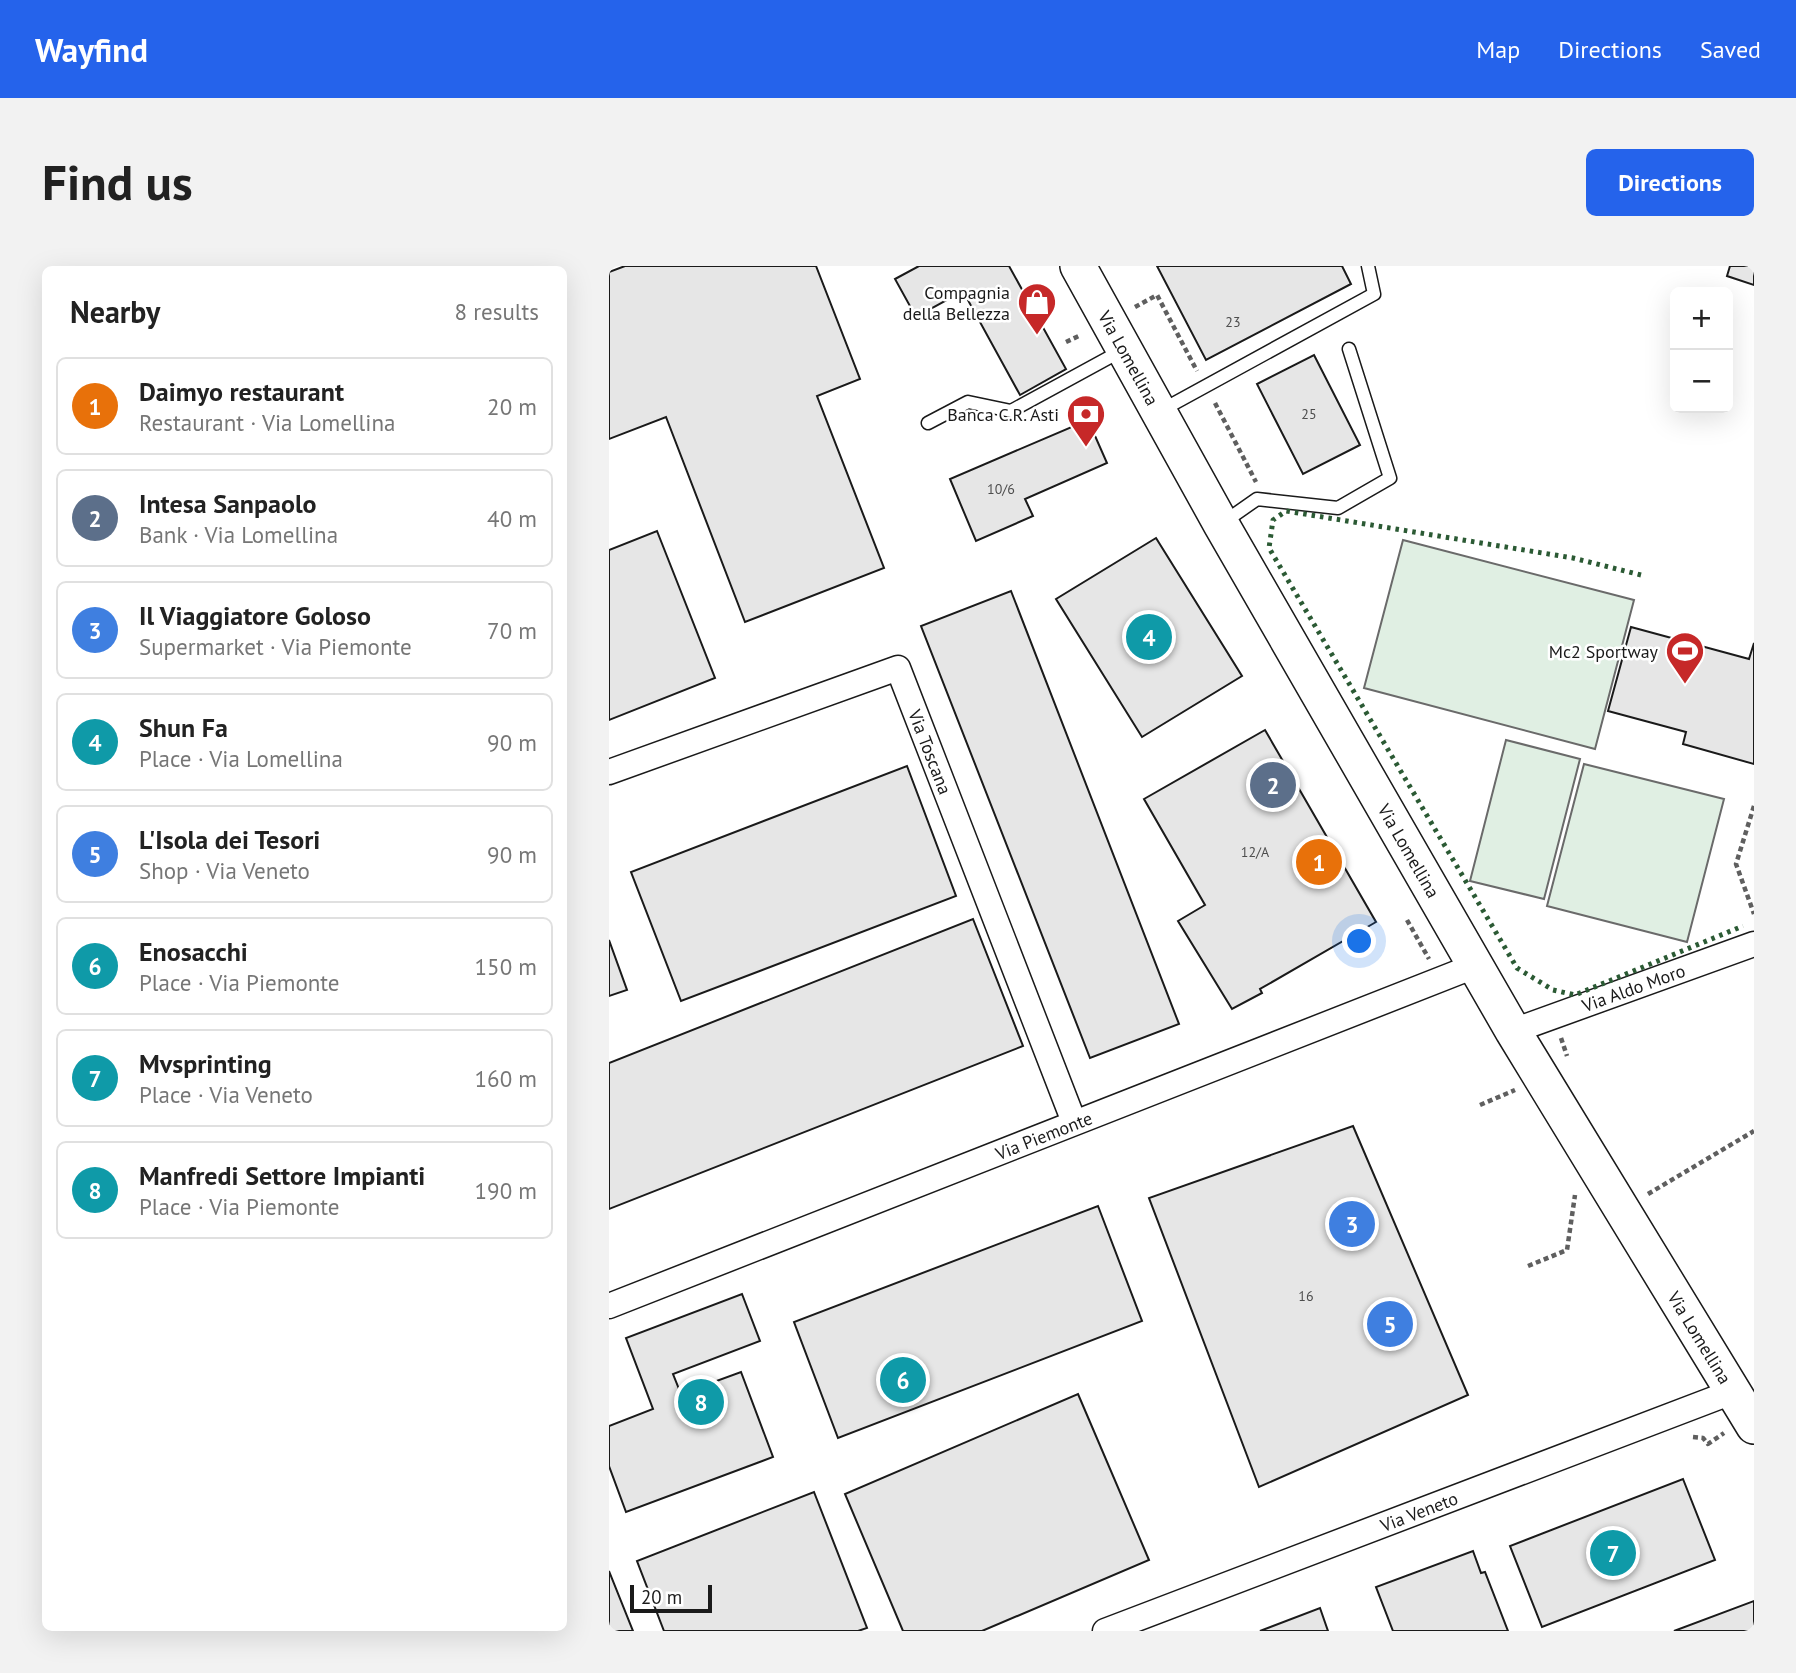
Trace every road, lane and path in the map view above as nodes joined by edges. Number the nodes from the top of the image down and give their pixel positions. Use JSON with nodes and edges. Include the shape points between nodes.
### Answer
{"nodes":[{"id":1,"x":1079,"y":266,"type":"edge"},
{"id":2,"x":1368,"y":266,"type":"edge"},
{"id":3,"x":1349,"y":349,"type":"dead end"},
{"id":4,"x":1125,"y":350,"type":"junction"},
{"id":5,"x":1159,"y":412,"type":"junction"},
{"id":6,"x":928,"y":423,"type":"dead end"},
{"id":7,"x":1221,"y":524,"type":"junction"},
{"id":8,"x":609,"y":772,"type":"edge"},
{"id":9,"x":1754,"y":806,"type":"edge"},
{"id":10,"x":1754,"y":914,"type":"edge"},
{"id":11,"x":1407,"y":920,"type":"dead end"},
{"id":12,"x":1754,"y":944,"type":"edge"},
{"id":13,"x":1477,"y":965,"type":"junction"},
{"id":14,"x":1440,"y":980,"type":"junction"},
{"id":15,"x":1513,"y":1031,"type":"junction"},
{"id":16,"x":1074,"y":1122,"type":"junction"},
{"id":17,"x":1754,"y":1131,"type":"edge"},
{"id":18,"x":1576,"y":1190,"type":"dead end"},
{"id":19,"x":1647,"y":1194,"type":"dead end"},
{"id":20,"x":1528,"y":1266,"type":"dead end"},
{"id":21,"x":609,"y":1306,"type":"edge"},
{"id":22,"x":1732,"y":1392,"type":"junction"},
{"id":23,"x":1754,"y":1426,"type":"edge"},
{"id":24,"x":1105,"y":1631,"type":"edge"}],
"edges":[{"from":1,"to":4,"type":"main road","name":"Via Lomellina"},
{"from":2,"to":5,"type":"lane","via":[[1374,294]]},
{"from":3,"to":7,"type":"lane","via":[[1390,478],[1338,508],[1257,499]]},
{"from":4,"to":5,"type":"main road","name":"Via Lomellina"},
{"from":4,"to":6,"type":"lane","via":[[1011,411],[968,402]]},
{"from":5,"to":7,"type":"main road","name":"Via Lomellina"},
{"from":7,"to":13,"type":"main road","name":"Via Lomellina"},
{"from":8,"to":16,"type":"street","name":"Via Toscana","via":[[898,668]]},
{"from":9,"to":10,"type":"path","via":[[1736,864]]},
{"from":11,"to":14,"type":"path"},
{"from":12,"to":15,"type":"street","name":"Via Aldo Moro"},
{"from":13,"to":14,"type":"street","name":"Via Piemonte"},
{"from":13,"to":15,"type":"main road","name":"Via Lomellina"},
{"from":14,"to":16,"type":"street","name":"Via Piemonte"},
{"from":15,"to":22,"type":"main road","name":"Via Lomellina"},
{"from":16,"to":21,"type":"street","name":"Via Piemonte"},
{"from":17,"to":19,"type":"path"},
{"from":18,"to":20,"type":"path","via":[[1567,1250]]},
{"from":22,"to":23,"type":"main road","name":"Via Lomellina"},
{"from":22,"to":24,"type":"street","name":"Via Veneto"}]}
